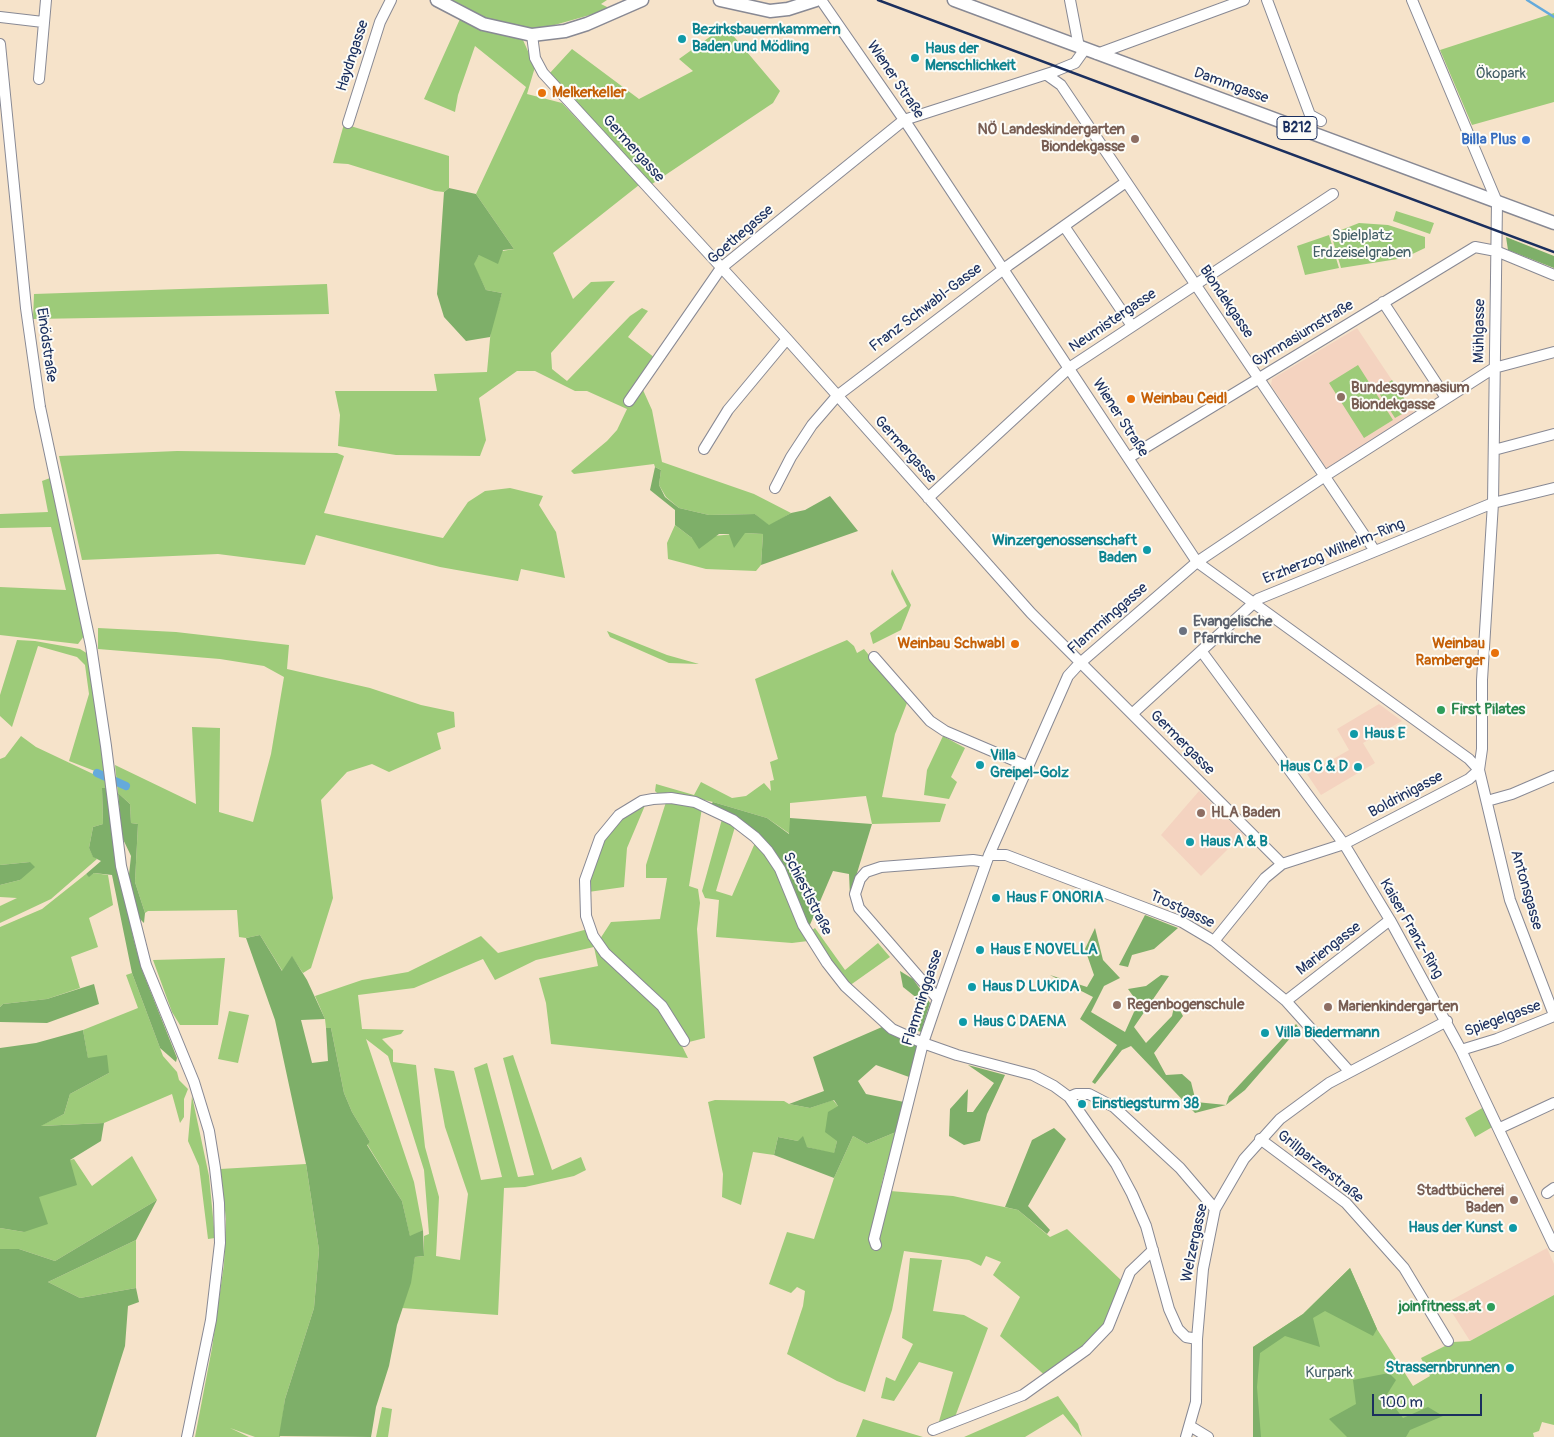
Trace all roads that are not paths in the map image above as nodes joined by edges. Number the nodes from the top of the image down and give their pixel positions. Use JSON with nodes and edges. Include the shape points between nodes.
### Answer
{"nodes":[{"id":1,"x":46,"y":0,"type":"edge"},
{"id":2,"x":391,"y":0,"type":"edge"},
{"id":3,"x":437,"y":0,"type":"edge"},
{"id":4,"x":642,"y":0,"type":"edge"},
{"id":5,"x":720,"y":0,"type":"edge"},
{"id":6,"x":816,"y":0,"type":"edge"},
{"id":7,"x":821,"y":0,"type":"edge"},
{"id":8,"x":954,"y":0,"type":"edge"},
{"id":9,"x":1070,"y":0,"type":"edge"},
{"id":10,"x":1244,"y":0,"type":"edge"},
{"id":11,"x":1266,"y":0,"type":"edge"},
{"id":12,"x":1412,"y":0,"type":"edge"},
{"id":13,"x":0,"y":16,"type":"edge"},
{"id":14,"x":43,"y":22,"type":"junction"},
{"id":15,"x":532,"y":36,"type":"junction"},
{"id":16,"x":0,"y":44,"type":"edge"},
{"id":17,"x":1087,"y":50,"type":"junction"},
{"id":18,"x":1047,"y":75,"type":"junction"},
{"id":19,"x":38,"y":79,"type":"dead end"},
{"id":20,"x":904,"y":120,"type":"junction"},
{"id":21,"x":1321,"y":121,"type":"dead end"},
{"id":22,"x":348,"y":123,"type":"dead end"},
{"id":23,"x":1126,"y":182,"type":"junction"},
{"id":24,"x":1334,"y":194,"type":"dead end"},
{"id":25,"x":1497,"y":202,"type":"junction"},
{"id":26,"x":1554,"y":223,"type":"edge"},
{"id":27,"x":1064,"y":226,"type":"junction"},
{"id":28,"x":1496,"y":251,"type":"junction"},
{"id":29,"x":721,"y":268,"type":"junction"},
{"id":30,"x":1003,"y":269,"type":"junction"},
{"id":31,"x":1554,"y":275,"type":"edge"},
{"id":32,"x":1195,"y":284,"type":"junction"},
{"id":33,"x":1383,"y":302,"type":"junction"},
{"id":34,"x":1132,"y":326,"type":"junction"},
{"id":35,"x":788,"y":339,"type":"junction"},
{"id":36,"x":1554,"y":352,"type":"edge"},
{"id":37,"x":1069,"y":368,"type":"junction"},
{"id":38,"x":1494,"y":368,"type":"junction"},
{"id":39,"x":1258,"y":378,"type":"junction"},
{"id":40,"x":837,"y":396,"type":"junction"},
{"id":41,"x":1446,"y":398,"type":"junction"},
{"id":42,"x":628,"y":401,"type":"dead end"},
{"id":43,"x":1554,"y":434,"type":"edge"},
{"id":44,"x":704,"y":449,"type":"dead end"},
{"id":45,"x":1494,"y":450,"type":"junction"},
{"id":46,"x":1128,"y":458,"type":"junction"},
{"id":47,"x":1325,"y":476,"type":"junction"},
{"id":48,"x":775,"y":488,"type":"dead end"},
{"id":49,"x":1554,"y":488,"type":"edge"},
{"id":50,"x":928,"y":498,"type":"junction"},
{"id":51,"x":1493,"y":503,"type":"junction"},
{"id":52,"x":1376,"y":551,"type":"junction"},
{"id":53,"x":1197,"y":562,"type":"junction"},
{"id":54,"x":1253,"y":604,"type":"junction"},
{"id":55,"x":1202,"y":652,"type":"junction"},
{"id":56,"x":874,"y":657,"type":"dead end"},
{"id":57,"x":1079,"y":664,"type":"junction"},
{"id":58,"x":1132,"y":714,"type":"junction"},
{"id":59,"x":1027,"y":766,"type":"junction"},
{"id":60,"x":1479,"y":770,"type":"junction"},
{"id":61,"x":1554,"y":776,"type":"edge"},
{"id":62,"x":1487,"y":801,"type":"junction"},
{"id":63,"x":1344,"y":844,"type":"junction"},
{"id":64,"x":988,"y":859,"type":"junction"},
{"id":65,"x":1282,"y":864,"type":"junction"},
{"id":66,"x":1390,"y":920,"type":"junction"},
{"id":67,"x":1214,"y":941,"type":"junction"},
{"id":68,"x":938,"y":999,"type":"junction"},
{"id":69,"x":1286,"y":1001,"type":"junction"},
{"id":70,"x":1554,"y":1015,"type":"edge"},
{"id":71,"x":1447,"y":1021,"type":"junction"},
{"id":72,"x":684,"y":1041,"type":"dead end"},
{"id":73,"x":923,"y":1043,"type":"junction"},
{"id":74,"x":1462,"y":1050,"type":"junction"},
{"id":75,"x":1349,"y":1071,"type":"junction"},
{"id":76,"x":1068,"y":1098,"type":"junction"},
{"id":77,"x":1554,"y":1103,"type":"edge"},
{"id":78,"x":1500,"y":1128,"type":"junction"},
{"id":79,"x":1260,"y":1139,"type":"junction"},
{"id":80,"x":1215,"y":1209,"type":"junction"},
{"id":81,"x":1551,"y":1231,"type":"edge"},
{"id":82,"x":876,"y":1245,"type":"dead end"},
{"id":83,"x":1554,"y":1246,"type":"edge"},
{"id":84,"x":1154,"y":1250,"type":"junction"},
{"id":85,"x":1197,"y":1339,"type":"junction"},
{"id":86,"x":1448,"y":1341,"type":"dead end"},
{"id":87,"x":1190,"y":1426,"type":"junction"},
{"id":88,"x":933,"y":1430,"type":"dead end"},
{"id":89,"x":187,"y":1437,"type":"edge"},
{"id":90,"x":1186,"y":1437,"type":"edge"},
{"id":91,"x":1208,"y":1437,"type":"edge"}],
"edges":[{"from":1,"to":14,"type":"street"},
{"from":2,"to":22,"type":"street","name":"Haydngasse","via":[[380,22]]},
{"from":3,"to":15,"type":"main road","via":[[483,24]]},
{"from":4,"to":15,"type":"main road","via":[[566,31]]},
{"from":5,"to":6,"type":"main road","via":[[770,11]]},
{"from":7,"to":20,"type":"street","name":"Wiener Straße"},
{"from":8,"to":17,"type":"main road","name":"Dammgasse","number":"B212"},
{"from":9,"to":17,"type":"street"},
{"from":10,"to":17,"type":"street"},
{"from":11,"to":21,"type":"street","via":[[1310,115]]},
{"from":12,"to":25,"type":"street","name":"Mühlgasse"},
{"from":13,"to":14,"type":"street"},
{"from":14,"to":19,"type":"street"},
{"from":15,"to":29,"type":"street","name":"Germergasse","via":[[543,73]]},
{"from":16,"to":89,"type":"street","name":"Einödstraße","via":[[26,308],[40,407],[91,646],[121,866],[146,965],[194,1082],[210,1131],[220,1243],[213,1301]]},
{"from":17,"to":18,"type":"street","via":[[1075,63]]},
{"from":17,"to":25,"type":"main road","name":"Dammgasse","number":"B212"},
{"from":18,"to":20,"type":"street"},
{"from":18,"to":23,"type":"street","name":"Biondekgasse","via":[[1061,85]]},
{"from":20,"to":29,"type":"street","name":"Goethegasse"},
{"from":20,"to":30,"type":"street","name":"Wiener Straße"},
{"from":23,"to":27,"type":"street","name":"Franz Schwabl-Gasse"},
{"from":23,"to":32,"type":"street","name":"Biondekgasse"},
{"from":24,"to":32,"type":"street","name":"Neumistergasse"},
{"from":25,"to":26,"type":"main road","name":"Dammgasse","number":"B212"},
{"from":25,"to":28,"type":"street","name":"Mühlgasse"},
{"from":27,"to":30,"type":"street","name":"Franz Schwabl-Gasse"},
{"from":27,"to":34,"type":"street"},
{"from":28,"to":31,"type":"street","name":"Gymnasiumstraße"},
{"from":28,"to":33,"type":"street","name":"Gymnasiumstraße","via":[[1475,247]]},
{"from":28,"to":38,"type":"street","name":"Mühlgasse"},
{"from":29,"to":35,"type":"street","name":"Germergasse"},
{"from":29,"to":42,"type":"street","name":"Goethegasse"},
{"from":30,"to":37,"type":"street","name":"Wiener Straße"},
{"from":30,"to":40,"type":"street","name":"Franz Schwabl-Gasse"},
{"from":32,"to":34,"type":"street","name":"Neumistergasse"},
{"from":32,"to":39,"type":"street","name":"Biondekgasse"},
{"from":33,"to":39,"type":"street","name":"Gymnasiumstraße"},
{"from":33,"to":41,"type":"street"},
{"from":34,"to":37,"type":"street","name":"Neumistergasse"},
{"from":35,"to":40,"type":"street","name":"Germergasse"},
{"from":35,"to":44,"type":"street","via":[[728,410]]},
{"from":36,"to":38,"type":"street","name":"Flamminggasse"},
{"from":37,"to":46,"type":"street","name":"Wiener Straße"},
{"from":37,"to":50,"type":"street","name":"Neumistergasse"},
{"from":38,"to":41,"type":"street","name":"Flamminggasse"},
{"from":38,"to":45,"type":"street","name":"Mühlgasse"},
{"from":39,"to":46,"type":"street","name":"Gymnasiumstraße"},
{"from":39,"to":47,"type":"street","name":"Biondekgasse"},
{"from":40,"to":48,"type":"street","name":"Franz Schwabl-Gasse","via":[[807,433]]},
{"from":40,"to":50,"type":"street","name":"Germergasse"},
{"from":41,"to":47,"type":"street","name":"Flamminggasse"},
{"from":43,"to":45,"type":"street"},
{"from":45,"to":51,"type":"street","name":"Mühlgasse"},
{"from":46,"to":53,"type":"street","name":"Wiener Straße"},
{"from":47,"to":52,"type":"street","name":"Biondekgasse"},
{"from":47,"to":53,"type":"street","name":"Flamminggasse"},
{"from":49,"to":51,"type":"street","name":"Erzherzog Wilhelm-Ring"},
{"from":50,"to":57,"type":"street","name":"Germergasse"},
{"from":51,"to":52,"type":"street","name":"Erzherzog Wilhelm-Ring"},
{"from":51,"to":60,"type":"street","name":"Mühlgasse"},
{"from":52,"to":54,"type":"street","name":"Erzherzog Wilhelm-Ring"},
{"from":53,"to":54,"type":"street","name":"Wiener Straße"},
{"from":53,"to":57,"type":"street","name":"Flamminggasse"},
{"from":54,"to":55,"type":"street","name":"Erzherzog Wilhelm-Ring"},
{"from":54,"to":60,"type":"street","name":"Wiener Straße","via":[[1469,759]]},
{"from":55,"to":58,"type":"street","name":"Erzherzog Wilhelm-Ring"},
{"from":55,"to":63,"type":"street","name":"Kaiser Franz-Ring"},
{"from":56,"to":59,"type":"street","via":[[930,722]]},
{"from":57,"to":58,"type":"street","name":"Germergasse"},
{"from":57,"to":59,"type":"street","name":"Flamminggasse","via":[[1068,676]]},
{"from":58,"to":65,"type":"street","name":"Germergasse"},
{"from":59,"to":64,"type":"street","name":"Flamminggasse"},
{"from":60,"to":62,"type":"street","name":"Antonsgasse"},
{"from":60,"to":63,"type":"street","name":"Boldrinigasse","via":[[1470,779]]},
{"from":61,"to":62,"type":"street"},
{"from":62,"to":70,"type":"street","name":"Antonsgasse","via":[[1513,907]]},
{"from":63,"to":65,"type":"street","name":"Boldrinigasse"},
{"from":63,"to":66,"type":"street","name":"Kaiser Franz-Ring"},
{"from":64,"to":67,"type":"street","name":"Trostgasse","via":[[1006,855],[1182,922]]},
{"from":64,"to":68,"type":"street","name":"Flamminggasse"},
{"from":64,"to":68,"type":"street","name":"Trostgasse","via":[[873,868],[860,879],[855,894],[859,908]]},
{"from":65,"to":67,"type":"street","via":[[1265,878]]},
{"from":66,"to":69,"type":"street","name":"Mariengasse"},
{"from":66,"to":71,"type":"street","name":"Kaiser Franz-Ring"},
{"from":67,"to":69,"type":"street","name":"Trostgasse"},
{"from":68,"to":73,"type":"street","name":"Flamminggasse"},
{"from":69,"to":75,"type":"street","name":"Trostgasse"},
{"from":70,"to":74,"type":"street","name":"Spiegelgasse","via":[[1497,1040]]},
{"from":71,"to":74,"type":"street","name":"Kaiser Franz-Ring"},
{"from":71,"to":75,"type":"street","name":"Welzergasse"},
{"from":72,"to":73,"type":"street","name":"Schiestlstraße","via":[[662,1006],[605,953],[593,936],[586,916],[585,880],[600,838],[624,811],[653,799],[695,802],[734,820],[755,837],[780,869],[802,925],[845,986],[892,1029]]},
{"from":73,"to":76,"type":"street","name":"Schiestlstraße","via":[[1033,1074]]},
{"from":73,"to":82,"type":"street","name":"Flamminggasse","via":[[874,1239]]},
{"from":74,"to":78,"type":"street","name":"Kaiser Franz-Ring"},
{"from":75,"to":79,"type":"street","name":"Welzergasse","via":[[1280,1119]]},
{"from":76,"to":80,"type":"street","via":[[1089,1094],[1114,1107],[1180,1168]]},
{"from":76,"to":84,"type":"street","name":"Schiestlstraße","via":[[1116,1164],[1132,1194]]},
{"from":77,"to":78,"type":"street"},
{"from":78,"to":81,"type":"street","name":"Kaiser Franz-Ring"},
{"from":79,"to":80,"type":"street","name":"Welzergasse","via":[[1244,1159]]},
{"from":79,"to":86,"type":"street","name":"Grillparzerstraße","via":[[1346,1203],[1404,1268]]},
{"from":80,"to":85,"type":"street","name":"Welzergasse","via":[[1203,1269]]},
{"from":81,"to":83,"type":"street","name":"Kaiser Franz-Ring"},
{"from":84,"to":85,"type":"street","name":"Schiestlstraße","via":[[1169,1309],[1178,1329],[1186,1337]]},
{"from":84,"to":88,"type":"street","via":[[1130,1272],[1108,1327],[1086,1350],[1023,1395]]},
{"from":85,"to":87,"type":"street","name":"Welzergasse","via":[[1196,1402]]},
{"from":87,"to":90,"type":"street","name":"Welzergasse"},
{"from":87,"to":91,"type":"street"}]}
